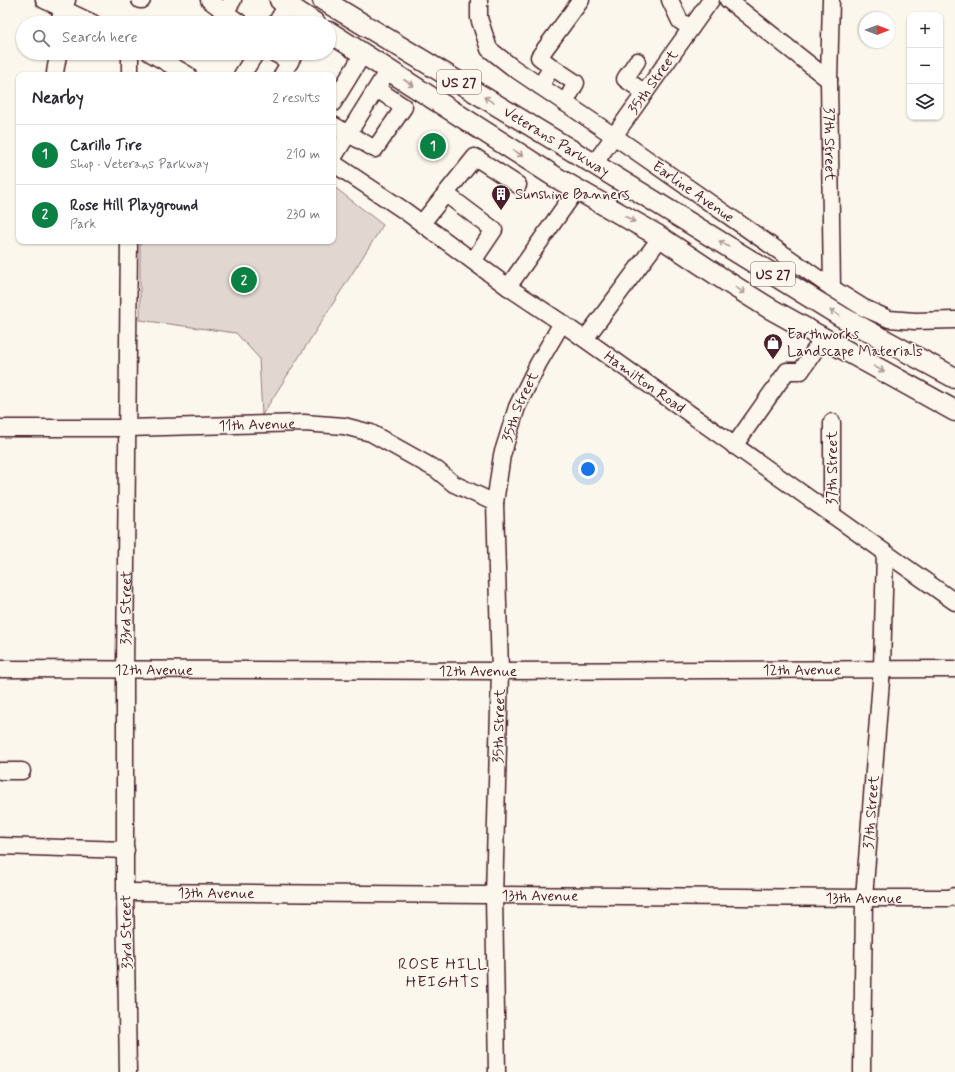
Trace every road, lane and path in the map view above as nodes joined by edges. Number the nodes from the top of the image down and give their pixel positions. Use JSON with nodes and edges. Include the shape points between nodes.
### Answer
{"nodes":[{"id":1,"x":44,"y":0,"type":"edge"},
{"id":2,"x":209,"y":0,"type":"edge"},
{"id":3,"x":323,"y":0,"type":"edge"},
{"id":4,"x":345,"y":0,"type":"edge"},
{"id":5,"x":480,"y":0,"type":"edge"},
{"id":6,"x":580,"y":0,"type":"edge"},
{"id":7,"x":670,"y":0,"type":"edge"},
{"id":8,"x":712,"y":0,"type":"edge"},
{"id":9,"x":728,"y":0,"type":"edge"},
{"id":10,"x":831,"y":0,"type":"edge"},
{"id":11,"x":63,"y":10,"type":"edge"},
{"id":12,"x":225,"y":12,"type":"edge"},
{"id":13,"x":77,"y":16,"type":"edge"},
{"id":14,"x":362,"y":24,"type":"junction"},
{"id":15,"x":691,"y":28,"type":"junction"},
{"id":16,"x":336,"y":37,"type":"edge"},
{"id":17,"x":363,"y":54,"type":"junction"},
{"id":18,"x":57,"y":60,"type":"edge"},
{"id":19,"x":130,"y":60,"type":"edge"},
{"id":20,"x":162,"y":60,"type":"edge"},
{"id":21,"x":252,"y":60,"type":"edge"},
{"id":22,"x":637,"y":61,"type":"dead end"},
{"id":23,"x":552,"y":67,"type":"junction"},
{"id":24,"x":388,"y":70,"type":"junction"},
{"id":25,"x":54,"y":72,"type":"edge"},
{"id":26,"x":130,"y":72,"type":"edge"},
{"id":27,"x":183,"y":72,"type":"edge"},
{"id":28,"x":245,"y":72,"type":"edge"},
{"id":29,"x":829,"y":80,"type":"junction"},
{"id":30,"x":540,"y":86,"type":"junction"},
{"id":31,"x":376,"y":89,"type":"junction"},
{"id":32,"x":645,"y":93,"type":"junction"},
{"id":33,"x":336,"y":98,"type":"edge"},
{"id":34,"x":564,"y":102,"type":"junction"},
{"id":35,"x":336,"y":127,"type":"edge"},
{"id":36,"x":348,"y":135,"type":"junction"},
{"id":37,"x":614,"y":136,"type":"junction"},
{"id":38,"x":336,"y":153,"type":"edge"},
{"id":39,"x":594,"y":164,"type":"junction"},
{"id":40,"x":336,"y":165,"type":"edge"},
{"id":41,"x":518,"y":185,"type":"dead end"},
{"id":42,"x":577,"y":189,"type":"junction"},
{"id":43,"x":446,"y":194,"type":"junction"},
{"id":44,"x":422,"y":223,"type":"junction"},
{"id":45,"x":661,"y":237,"type":"junction"},
{"id":46,"x":129,"y":244,"type":"edge"},
{"id":47,"x":473,"y":261,"type":"junction"},
{"id":48,"x":508,"y":287,"type":"junction"},
{"id":49,"x":832,"y":288,"type":"junction"},
{"id":50,"x":955,"y":320,"type":"edge"},
{"id":51,"x":562,"y":323,"type":"junction"},
{"id":52,"x":823,"y":338,"type":"junction"},
{"id":53,"x":585,"y":340,"type":"junction"},
{"id":54,"x":955,"y":378,"type":"edge"},
{"id":55,"x":955,"y":411,"type":"edge"},
{"id":56,"x":832,"y":422,"type":"dead end"},
{"id":57,"x":0,"y":428,"type":"edge"},
{"id":58,"x":128,"y":428,"type":"junction"},
{"id":59,"x":734,"y":446,"type":"junction"},
{"id":60,"x":495,"y":503,"type":"junction"},
{"id":61,"x":832,"y":516,"type":"junction"},
{"id":62,"x":885,"y":553,"type":"junction"},
{"id":63,"x":955,"y":602,"type":"edge"},
{"id":64,"x":882,"y":668,"type":"junction"},
{"id":65,"x":0,"y":669,"type":"edge"},
{"id":66,"x":955,"y":669,"type":"edge"},
{"id":67,"x":125,"y":670,"type":"junction"},
{"id":68,"x":500,"y":671,"type":"junction"},
{"id":69,"x":0,"y":771,"type":"edge"},
{"id":70,"x":22,"y":771,"type":"dead end"},
{"id":71,"x":0,"y":846,"type":"edge"},
{"id":72,"x":126,"y":850,"type":"junction"},
{"id":73,"x":125,"y":892,"type":"junction"},
{"id":74,"x":494,"y":896,"type":"junction"},
{"id":75,"x":955,"y":896,"type":"edge"},
{"id":76,"x":864,"y":898,"type":"junction"},
{"id":77,"x":128,"y":1072,"type":"edge"},
{"id":78,"x":497,"y":1072,"type":"edge"},
{"id":79,"x":862,"y":1072,"type":"edge"}],
"edges":[{"from":1,"to":11,"type":"street"},
{"from":2,"to":12,"type":"street"},
{"from":3,"to":14,"type":"main road","name":"Veterans Parkway","number":"US 27"},
{"from":4,"to":14,"type":"main road","via":[[348,10]]},
{"from":5,"to":30,"type":"street","name":"Earline Avenue","via":[[479,18],[489,48]]},
{"from":6,"to":23,"type":"street","via":[[539,57]]},
{"from":7,"to":15,"type":"street","via":[[680,21]]},
{"from":8,"to":15,"type":"street","name":"35th Street"},
{"from":9,"to":29,"type":"street"},
{"from":10,"to":29,"type":"street","name":"37th Street"},
{"from":11,"to":13,"type":"street"},
{"from":39,"to":14,"type":"main road","name":"Veterans Parkway","number":"US 27","one_way":true},
{"from":15,"to":32,"type":"street","name":"35th Street"},
{"from":16,"to":17,"type":"main road","name":"Veterans Parkway","number":"US 27"},
{"from":17,"to":24,"type":"main road","name":"Veterans Parkway","number":"US 27"},
{"from":17,"to":33,"type":"street"},
{"from":18,"to":25,"type":"street"},
{"from":19,"to":26,"type":"street"},
{"from":20,"to":27,"type":"street"},
{"from":21,"to":28,"type":"street"},
{"from":22,"to":32,"type":"street","via":[[624,79]]},
{"from":23,"to":30,"type":"street"},
{"from":23,"to":34,"type":"street","via":[[576,83]]},
{"from":24,"to":31,"type":"street"},
{"from":24,"to":42,"type":"main road","name":"Veterans Parkway","number":"US 27","one_way":true},
{"from":29,"to":49,"type":"street","name":"37th Street"},
{"from":30,"to":34,"type":"street","name":"Earline Avenue"},
{"from":31,"to":36,"type":"street"},
{"from":31,"to":36,"type":"street","via":[[404,107],[375,149]]},
{"from":32,"to":37,"type":"street","name":"35th Street"},
{"from":34,"to":37,"type":"street","name":"Earline Avenue"},
{"from":35,"to":36,"type":"street"},
{"from":36,"to":38,"type":"street"},
{"from":37,"to":39,"type":"street","name":"35th Street"},
{"from":37,"to":49,"type":"street","name":"Earline Avenue"},
{"from":54,"to":39,"type":"main road","name":"Veterans Parkway","number":"US 27","one_way":true,"via":[[842,317]]},
{"from":40,"to":44,"type":"street","name":"Hamilton Road"},
{"from":41,"to":43,"type":"street","via":[[475,158]]},
{"from":42,"to":45,"type":"main road","name":"Veterans Parkway","number":"US 27","one_way":true},
{"from":42,"to":48,"type":"street"},
{"from":43,"to":44,"type":"street"},
{"from":43,"to":47,"type":"street","via":[[494,230]]},
{"from":44,"to":47,"type":"street","name":"Hamilton Road"},
{"from":45,"to":52,"type":"main road","name":"Veterans Parkway","number":"US 27","one_way":true,"via":[[729,283]]},
{"from":45,"to":53,"type":"street"},
{"from":46,"to":58,"type":"street","name":"33rd Street"},
{"from":47,"to":48,"type":"street","name":"Hamilton Road"},
{"from":48,"to":51,"type":"street","name":"Hamilton Road"},
{"from":49,"to":50,"type":"street","name":"Earline Avenue","via":[[864,308],[889,319]]},
{"from":51,"to":53,"type":"street","name":"Hamilton Road"},
{"from":51,"to":60,"type":"street","name":"35th Street","via":[[517,407],[502,455]]},
{"from":52,"to":55,"type":"main road","name":"Veterans Parkway","number":"US 27","one_way":true},
{"from":52,"to":59,"type":"street","via":[[801,371],[787,371]]},
{"from":53,"to":59,"type":"street","name":"Hamilton Road"},
{"from":56,"to":61,"type":"street","name":"37th Street"},
{"from":57,"to":58,"type":"street","name":"11th Avenue"},
{"from":58,"to":60,"type":"street","name":"11th Avenue","via":[[304,423],[344,426],[371,433],[437,470],[454,484]]},
{"from":58,"to":67,"type":"street","name":"33rd Street"},
{"from":59,"to":61,"type":"street","name":"Hamilton Road"},
{"from":60,"to":68,"type":"street","name":"35th Street"},
{"from":61,"to":62,"type":"street","name":"Hamilton Road"},
{"from":62,"to":63,"type":"street","name":"Hamilton Road"},
{"from":62,"to":64,"type":"street","name":"37th Street"},
{"from":64,"to":66,"type":"street","name":"12th Avenue"},
{"from":64,"to":68,"type":"street","name":"12th Avenue"},
{"from":64,"to":76,"type":"street","name":"37th Street"},
{"from":65,"to":67,"type":"street","name":"12th Avenue"},
{"from":67,"to":68,"type":"street","name":"12th Avenue"},
{"from":67,"to":72,"type":"street","name":"33rd Street"},
{"from":68,"to":74,"type":"street","name":"35th Street"},
{"from":69,"to":70,"type":"street"},
{"from":71,"to":72,"type":"street"},
{"from":72,"to":73,"type":"street","name":"33rd Street"},
{"from":73,"to":74,"type":"street","name":"13th Avenue"},
{"from":73,"to":77,"type":"street","name":"33rd Street"},
{"from":74,"to":76,"type":"street","name":"13th Avenue"},
{"from":74,"to":78,"type":"street","name":"35th Street"},
{"from":75,"to":76,"type":"street","name":"13th Avenue"},
{"from":76,"to":79,"type":"street","name":"37th Street"}]}
